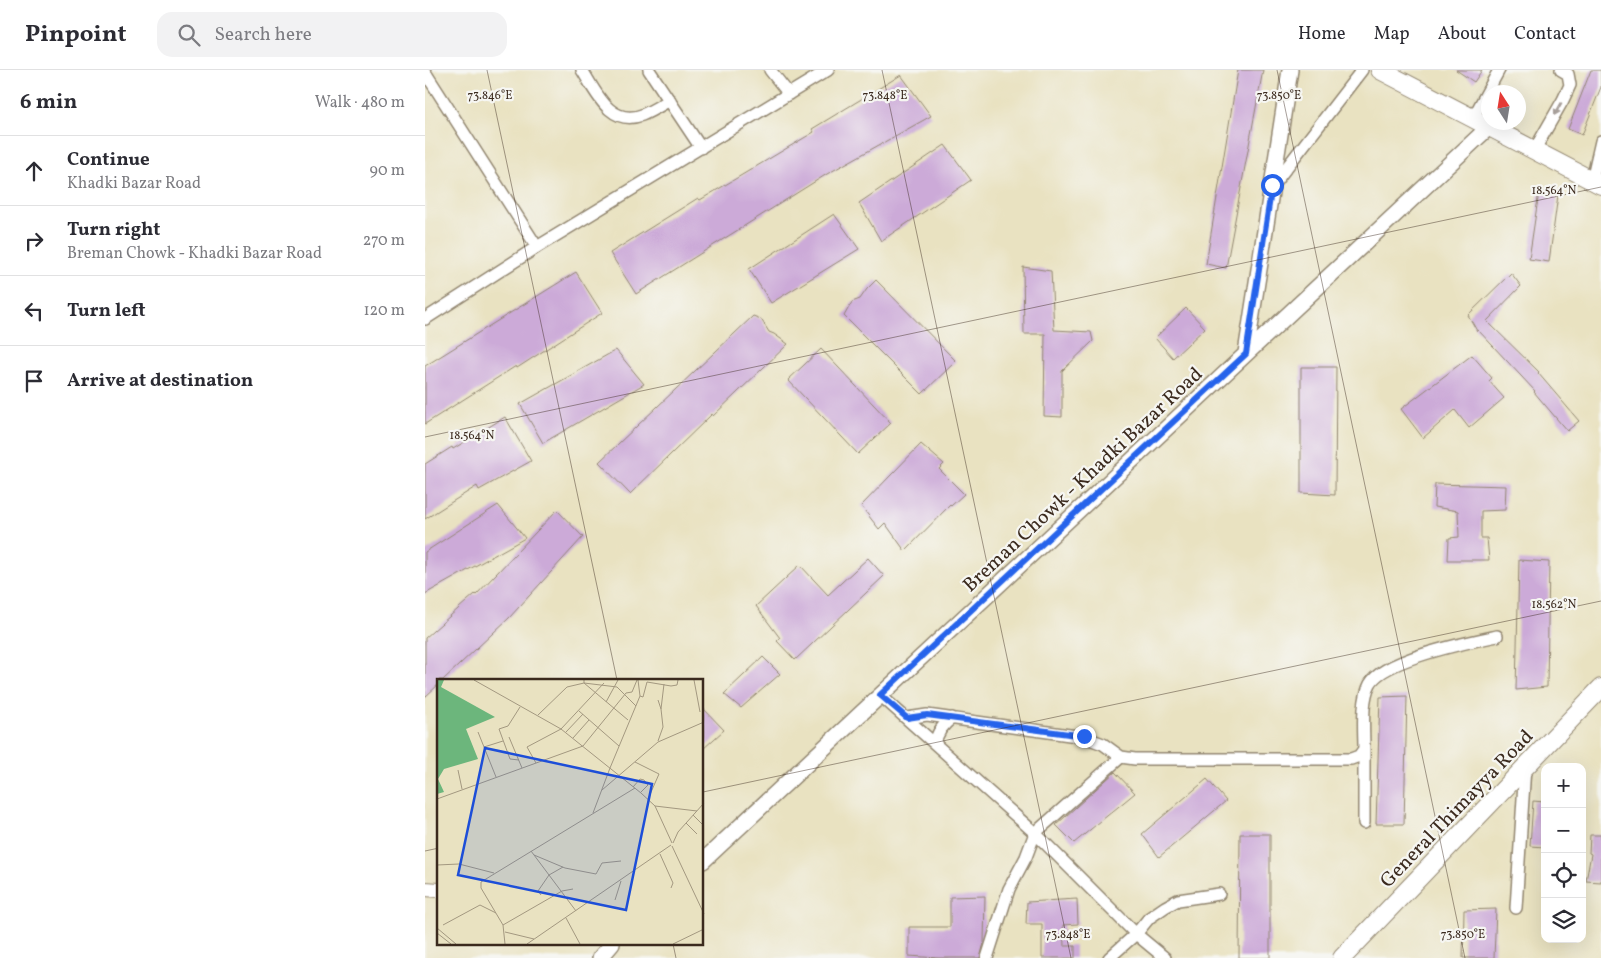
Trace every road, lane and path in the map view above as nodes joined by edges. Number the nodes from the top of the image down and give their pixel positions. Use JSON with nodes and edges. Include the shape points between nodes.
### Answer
{"nodes":[{"id":1,"x":582,"y":70,"type":"edge"},
{"id":2,"x":649,"y":70,"type":"edge"},
{"id":3,"x":770,"y":70,"type":"edge"},
{"id":4,"x":828,"y":70,"type":"edge"},
{"id":5,"x":1290,"y":70,"type":"edge"},
{"id":6,"x":1363,"y":70,"type":"edge"},
{"id":7,"x":1380,"y":70,"type":"edge"},
{"id":8,"x":1499,"y":70,"type":"edge"},
{"id":9,"x":1561,"y":70,"type":"edge"},
{"id":10,"x":425,"y":72,"type":"edge"},
{"id":11,"x":789,"y":94,"type":"junction"},
{"id":12,"x":671,"y":100,"type":"junction"},
{"id":13,"x":1473,"y":118,"type":"junction"},
{"id":14,"x":1481,"y":122,"type":"edge"},
{"id":15,"x":1486,"y":130,"type":"edge"},
{"id":16,"x":1495,"y":130,"type":"edge"},
{"id":17,"x":1601,"y":141,"type":"edge"},
{"id":18,"x":701,"y":148,"type":"junction"},
{"id":19,"x":1535,"y":150,"type":"junction"},
{"id":20,"x":1597,"y":182,"type":"edge"},
{"id":21,"x":1272,"y":185,"type":"junction"},
{"id":22,"x":537,"y":247,"type":"junction"},
{"id":23,"x":425,"y":319,"type":"edge"},
{"id":24,"x":1246,"y":354,"type":"junction"},
{"id":25,"x":1497,"y":636,"type":"dead end"},
{"id":26,"x":1601,"y":688,"type":"edge"},
{"id":27,"x":880,"y":695,"type":"junction"},
{"id":28,"x":907,"y":718,"type":"junction"},
{"id":29,"x":952,"y":718,"type":"junction"},
{"id":30,"x":935,"y":744,"type":"junction"},
{"id":31,"x":1364,"y":749,"type":"junction"},
{"id":32,"x":1121,"y":757,"type":"junction"},
{"id":33,"x":1525,"y":767,"type":"junction"},
{"id":34,"x":1364,"y":823,"type":"dead end"},
{"id":35,"x":1035,"y":833,"type":"junction"},
{"id":36,"x":704,"y":860,"type":"edge"},
{"id":37,"x":1219,"y":894,"type":"dead end"},
{"id":38,"x":1516,"y":908,"type":"dead end"},
{"id":39,"x":1136,"y":934,"type":"junction"},
{"id":40,"x":610,"y":946,"type":"edge"},
{"id":41,"x":600,"y":958,"type":"edge"},
{"id":42,"x":987,"y":958,"type":"edge"},
{"id":43,"x":1109,"y":958,"type":"edge"},
{"id":44,"x":1165,"y":958,"type":"edge"},
{"id":45,"x":1342,"y":958,"type":"edge"}],
"edges":[{"from":1,"to":12,"type":"street","via":[[607,108],[616,114],[640,116]]},
{"from":2,"to":12,"type":"street"},
{"from":3,"to":11,"type":"street"},
{"from":4,"to":11,"type":"street"},
{"from":5,"to":21,"type":"main road"},
{"from":6,"to":21,"type":"street"},
{"from":7,"to":13,"type":"main road"},
{"from":8,"to":13,"type":"street"},
{"from":9,"to":19,"type":"street","one_way":true,"via":[[1568,74],[1570,85]]},
{"from":10,"to":22,"type":"street"},
{"from":11,"to":18,"type":"street"},
{"from":12,"to":18,"type":"street"},
{"from":13,"to":14,"type":"main road"},
{"from":15,"to":24,"type":"main road","name":"Breman Chowk - Khadki Bazar Road"},
{"from":16,"to":19,"type":"main road"},
{"from":17,"to":20,"type":"street"},
{"from":18,"to":22,"type":"street"},
{"from":19,"to":20,"type":"main road"},
{"from":21,"to":24,"type":"main road"},
{"from":22,"to":23,"type":"street"},
{"from":24,"to":27,"type":"main road","name":"Breman Chowk - Khadki Bazar Road"},
{"from":25,"to":31,"type":"street","via":[[1453,645],[1378,674],[1365,696]]},
{"from":26,"to":33,"type":"main road","name":"General Thimayya Road"},
{"from":27,"to":28,"type":"street"},
{"from":27,"to":36,"type":"main road","name":"Breman Chowk - Khadki Bazar Road"},
{"from":28,"to":29,"type":"street","via":[[927,715]]},
{"from":28,"to":30,"type":"street"},
{"from":29,"to":30,"type":"street","via":[[943,725]]},
{"from":29,"to":32,"type":"street","via":[[1084,736]]},
{"from":30,"to":35,"type":"street"},
{"from":31,"to":32,"type":"street","via":[[1351,759],[1178,760]]},
{"from":31,"to":34,"type":"street"},
{"from":32,"to":35,"type":"street"},
{"from":33,"to":38,"type":"street"},
{"from":33,"to":45,"type":"main road","name":"General Thimayya Road"},
{"from":35,"to":39,"type":"street"},
{"from":35,"to":42,"type":"street","via":[[1009,889]]},
{"from":37,"to":39,"type":"street","via":[[1178,900],[1149,918]]},
{"from":39,"to":43,"type":"street"},
{"from":39,"to":44,"type":"street"},
{"from":40,"to":41,"type":"main road"}]}
